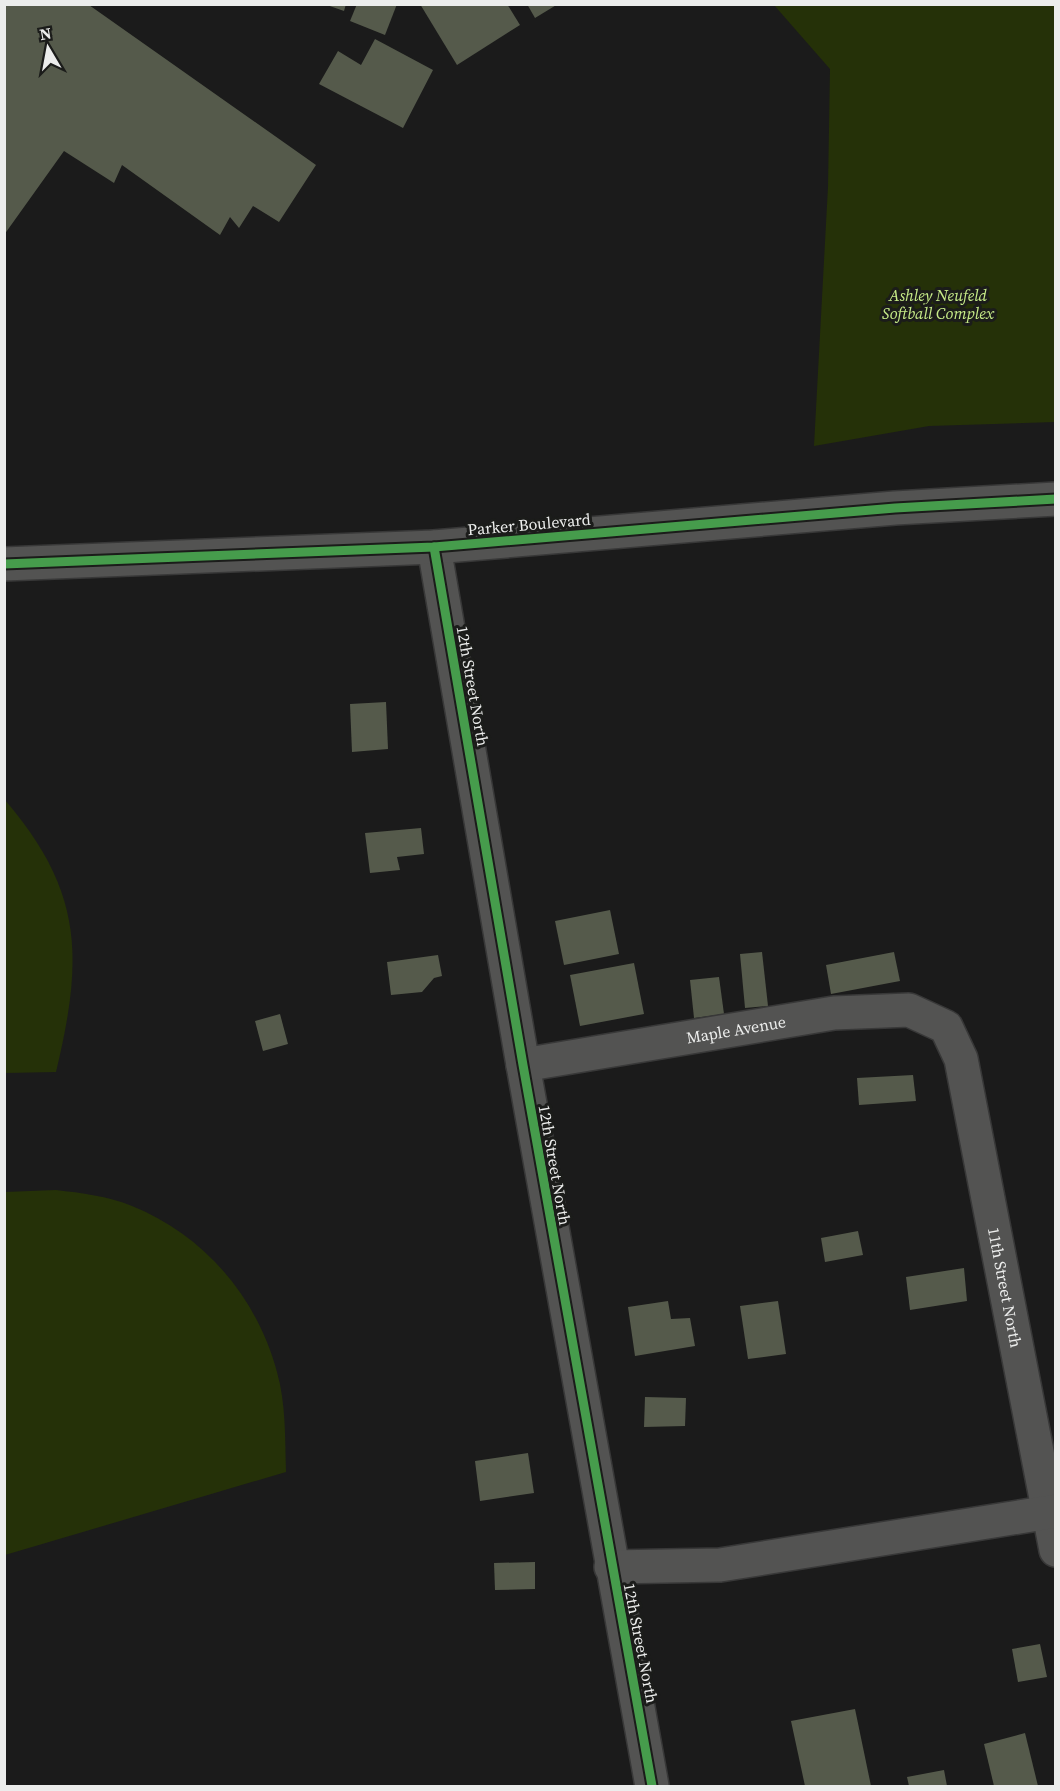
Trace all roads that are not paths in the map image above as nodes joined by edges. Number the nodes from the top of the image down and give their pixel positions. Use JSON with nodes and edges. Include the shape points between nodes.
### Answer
{"nodes":[{"id":1,"x":1056,"y":499,"type":"edge"},
{"id":2,"x":434,"y":547,"type":"junction"},
{"id":3,"x":4,"y":564,"type":"edge"},
{"id":4,"x":946,"y":1027,"type":"joint"},
{"id":5,"x":523,"y":1065,"type":"junction"},
{"id":6,"x":1052,"y":1511,"type":"edge"},
{"id":7,"x":1056,"y":1550,"type":"edge"},
{"id":8,"x":611,"y":1567,"type":"junction"},
{"id":9,"x":652,"y":1786,"type":"edge"}],
"edges":[{"from":1,"to":2,"type":"street","name":"Parker Boulevard","via":[[883,509]]},
{"from":2,"to":3,"type":"street","name":"Parker Boulevard"},
{"from":2,"to":5,"type":"street","name":"12th Street North"},
{"from":4,"to":5,"type":"street","name":"Maple Avenue","via":[[909,1010],[834,1013]]},
{"from":4,"to":6,"type":"street","name":"11th Street North","via":[[961,1059]]},
{"from":5,"to":8,"type":"street","name":"12th Street North"},
{"from":6,"to":7,"type":"street","name":"11th Street North"},
{"from":6,"to":8,"type":"street","via":[[720,1565]]},
{"from":8,"to":9,"type":"street","name":"12th Street North"}]}
